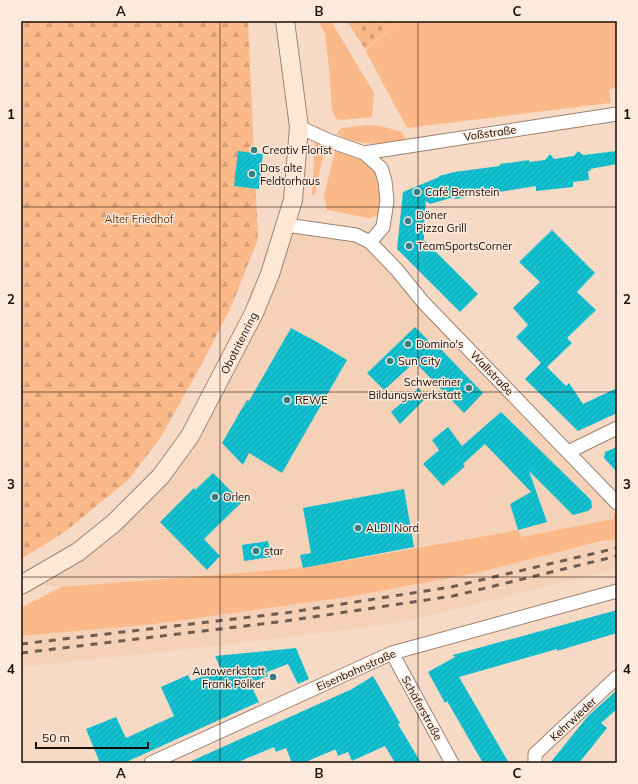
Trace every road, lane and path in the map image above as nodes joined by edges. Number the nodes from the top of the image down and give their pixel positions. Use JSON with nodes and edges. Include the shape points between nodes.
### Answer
{"nodes":[{"id":1,"x":285,"y":21,"type":"edge"},
{"id":2,"x":617,"y":114,"type":"edge"},
{"id":3,"x":299,"y":127,"type":"junction"},
{"id":4,"x":364,"y":153,"type":"junction"},
{"id":5,"x":286,"y":225,"type":"junction"},
{"id":6,"x":370,"y":242,"type":"junction"},
{"id":7,"x":617,"y":428,"type":"edge"},
{"id":8,"x":568,"y":452,"type":"junction"},
{"id":9,"x":617,"y":503,"type":"edge"},
{"id":10,"x":21,"y":585,"type":"edge"},
{"id":11,"x":617,"y":592,"type":"edge"},
{"id":12,"x":392,"y":653,"type":"junction"},
{"id":13,"x":617,"y":677,"type":"edge"},
{"id":14,"x":152,"y":763,"type":"edge"},
{"id":15,"x":452,"y":763,"type":"edge"},
{"id":16,"x":535,"y":763,"type":"edge"}],
"edges":[{"from":1,"to":3,"type":"street","name":"Obotritenring"},
{"from":2,"to":4,"type":"street","name":"Voßstraße"},
{"from":3,"to":4,"type":"street"},
{"from":3,"to":5,"type":"street","name":"Obotritenring","via":[[294,200]]},
{"from":4,"to":6,"type":"street","via":[[381,168],[387,201],[383,227]]},
{"from":5,"to":6,"type":"street","name":"Wallstraße","via":[[356,235]]},
{"from":5,"to":10,"type":"street","name":"Obotritenring","via":[[270,274],[251,319],[190,436],[161,476],[114,523],[78,552]]},
{"from":6,"to":8,"type":"street","name":"Wallstraße"},
{"from":7,"to":8,"type":"street"},
{"from":8,"to":9,"type":"street","name":"Wallstraße"},
{"from":11,"to":12,"type":"street","name":"Eisenbahnstraße"},
{"from":12,"to":14,"type":"street","name":"Eisenbahnstraße"},
{"from":12,"to":15,"type":"street","name":"Schäferstraße"},
{"from":13,"to":16,"type":"street","name":"Kehrwieder","via":[[535,754]]}]}
